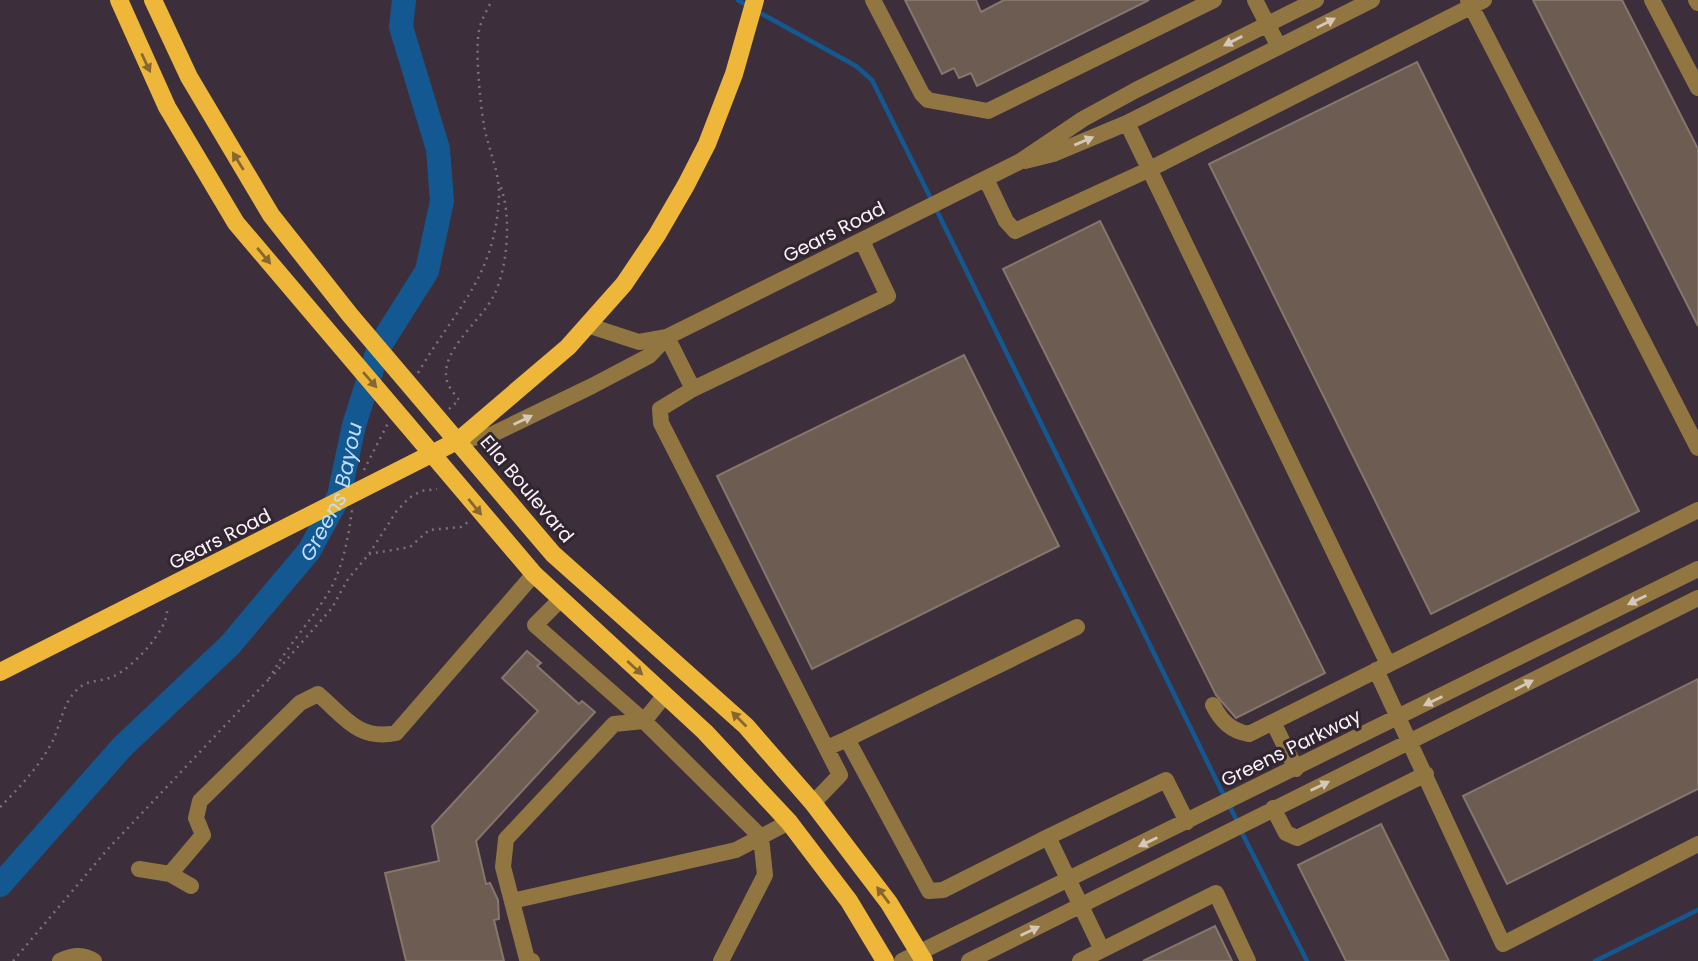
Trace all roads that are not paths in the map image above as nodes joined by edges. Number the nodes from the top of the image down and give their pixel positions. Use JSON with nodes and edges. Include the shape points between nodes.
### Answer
{"nodes":[{"id":1,"x":119,"y":0,"type":"edge"},
{"id":2,"x":153,"y":0,"type":"edge"},
{"id":3,"x":755,"y":0,"type":"edge"},
{"id":4,"x":873,"y":0,"type":"edge"},
{"id":5,"x":1214,"y":0,"type":"edge"},
{"id":6,"x":1255,"y":0,"type":"edge"},
{"id":7,"x":1316,"y":0,"type":"edge"},
{"id":8,"x":1372,"y":0,"type":"edge"},
{"id":9,"x":1652,"y":0,"type":"edge"},
{"id":10,"x":1475,"y":2,"type":"edge"},
{"id":11,"x":1267,"y":24,"type":"junction"},
{"id":12,"x":1279,"y":47,"type":"junction"},
{"id":13,"x":1698,"y":86,"type":"edge"},
{"id":14,"x":1127,"y":122,"type":"junction"},
{"id":15,"x":1019,"y":162,"type":"junction"},
{"id":16,"x":1149,"y":170,"type":"junction"},
{"id":17,"x":986,"y":179,"type":"junction"},
{"id":18,"x":862,"y":240,"type":"junction"},
{"id":19,"x":587,"y":325,"type":"junction"},
{"id":20,"x":667,"y":337,"type":"junction"},
{"id":21,"x":693,"y":389,"type":"junction"},
{"id":22,"x":458,"y":440,"type":"junction"},
{"id":23,"x":1698,"y":448,"type":"edge"},
{"id":24,"x":432,"y":454,"type":"junction"},
{"id":25,"x":1698,"y":510,"type":"edge"},
{"id":26,"x":553,"y":554,"type":"junction"},
{"id":27,"x":1698,"y":569,"type":"edge"},
{"id":28,"x":534,"y":574,"type":"junction"},
{"id":29,"x":1698,"y":598,"type":"edge"},
{"id":30,"x":560,"y":600,"type":"junction"},
{"id":31,"x":1077,"y":627,"type":"dead end"},
{"id":32,"x":1382,"y":667,"type":"junction"},
{"id":33,"x":687,"y":671,"type":"junction"},
{"id":34,"x":0,"y":672,"type":"edge"},
{"id":35,"x":665,"y":695,"type":"junction"},
{"id":36,"x":1213,"y":705,"type":"dead end"},
{"id":37,"x":1398,"y":718,"type":"junction"},
{"id":38,"x":644,"y":721,"type":"junction"},
{"id":39,"x":1273,"y":722,"type":"junction"},
{"id":40,"x":847,"y":739,"type":"junction"},
{"id":41,"x":1411,"y":742,"type":"junction"},
{"id":42,"x":827,"y":748,"type":"junction"},
{"id":43,"x":1296,"y":769,"type":"junction"},
{"id":44,"x":1426,"y":774,"type":"junction"},
{"id":45,"x":813,"y":803,"type":"junction"},
{"id":46,"x":1273,"y":808,"type":"junction"},
{"id":47,"x":789,"y":822,"type":"junction"},
{"id":48,"x":1187,"y":822,"type":"junction"},
{"id":49,"x":761,"y":837,"type":"junction"},
{"id":50,"x":1048,"y":837,"type":"junction"},
{"id":51,"x":1698,"y":844,"type":"edge"},
{"id":52,"x":139,"y":869,"type":"dead end"},
{"id":53,"x":170,"y":874,"type":"junction"},
{"id":54,"x":1069,"y":881,"type":"junction"},
{"id":55,"x":191,"y":886,"type":"dead end"},
{"id":56,"x":512,"y":901,"type":"junction"},
{"id":57,"x":1081,"y":905,"type":"junction"},
{"id":58,"x":1102,"y":950,"type":"junction"},
{"id":59,"x":922,"y":957,"type":"edge"},
{"id":60,"x":61,"y":961,"type":"edge"},
{"id":61,"x":94,"y":961,"type":"edge"},
{"id":62,"x":532,"y":961,"type":"edge"},
{"id":63,"x":721,"y":961,"type":"edge"},
{"id":64,"x":885,"y":961,"type":"edge"},
{"id":65,"x":902,"y":961,"type":"edge"},
{"id":66,"x":969,"y":961,"type":"edge"},
{"id":67,"x":1080,"y":961,"type":"edge"},
{"id":68,"x":1248,"y":961,"type":"edge"}],
"edges":[{"from":1,"to":24,"type":"main road","one_way":true,"via":[[167,107],[236,223]]},
{"from":22,"to":2,"type":"main road","name":"Ella Boulevard","one_way":true,"via":[[271,215],[189,76]]},
{"from":3,"to":19,"type":"main road","via":[[707,144],[686,185],[624,284]]},
{"from":4,"to":5,"type":"street","via":[[922,94],[928,100],[981,111]]},
{"from":6,"to":11,"type":"street"},
{"from":7,"to":11,"type":"street","name":"Gears Road"},
{"from":12,"to":8,"type":"street","name":"Gears Road","one_way":true},
{"from":9,"to":13,"type":"street"},
{"from":10,"to":16,"type":"street"},
{"from":10,"to":23,"type":"street"},
{"from":11,"to":12,"type":"street"},
{"from":11,"to":15,"type":"street","name":"Gears Road","one_way":true,"via":[[1083,119]]},
{"from":12,"to":14,"type":"street","name":"Gears Road"},
{"from":15,"to":14,"type":"street","name":"Gears Road","one_way":true,"via":[[1053,154]]},
{"from":14,"to":16,"type":"street"},
{"from":15,"to":17,"type":"street","name":"Gears Road"},
{"from":16,"to":17,"type":"street","via":[[1015,231]]},
{"from":16,"to":32,"type":"street"},
{"from":17,"to":18,"type":"street","name":"Gears Road"},
{"from":18,"to":20,"type":"street","name":"Gears Road"},
{"from":18,"to":21,"type":"street","via":[[888,296]]},
{"from":19,"to":20,"type":"street","name":"Gears Road","via":[[639,342]]},
{"from":19,"to":22,"type":"main road","name":"Gears Road"},
{"from":20,"to":21,"type":"street"},
{"from":22,"to":20,"type":"street","name":"Gears Road","one_way":true,"via":[[491,435],[593,386],[649,356]]},
{"from":21,"to":42,"type":"street","via":[[665,404],[659,416]]},
{"from":22,"to":24,"type":"main road","name":"Gears Road"},
{"from":22,"to":26,"type":"main road","name":"Ella Boulevard"},
{"from":24,"to":28,"type":"main road","one_way":true},
{"from":24,"to":34,"type":"main road","name":"Gears Road"},
{"from":25,"to":32,"type":"street"},
{"from":26,"to":28,"type":"main road"},
{"from":26,"to":33,"type":"main road","name":"Ella Boulevard"},
{"from":27,"to":37,"type":"street","name":"Greens Parkway","one_way":true},
{"from":28,"to":30,"type":"main road"},
{"from":28,"to":53,"type":"street","via":[[396,733],[365,734],[318,694],[300,703],[200,801],[196,818],[203,835]]},
{"from":41,"to":29,"type":"street","one_way":true},
{"from":30,"to":35,"type":"main road","one_way":true},
{"from":30,"to":38,"type":"street","via":[[535,625]]},
{"from":31,"to":40,"type":"street"},
{"from":32,"to":37,"type":"street"},
{"from":32,"to":39,"type":"street"},
{"from":33,"to":35,"type":"main road"},
{"from":45,"to":33,"type":"main road","name":"Ella Boulevard","one_way":true,"via":[[746,726]]},
{"from":35,"to":38,"type":"street"},
{"from":35,"to":47,"type":"main road"},
{"from":36,"to":39,"type":"street","via":[[1220,719],[1236,732],[1249,734]]},
{"from":37,"to":41,"type":"street"},
{"from":37,"to":43,"type":"street","name":"Greens Parkway"},
{"from":38,"to":49,"type":"street"},
{"from":38,"to":56,"type":"street","via":[[614,724],[506,839],[503,867]]},
{"from":39,"to":43,"type":"street"},
{"from":40,"to":42,"type":"street"},
{"from":40,"to":50,"type":"street","via":[[929,891],[943,890]]},
{"from":41,"to":44,"type":"street"},
{"from":46,"to":41,"type":"street","one_way":true},
{"from":42,"to":45,"type":"street","via":[[841,775]]},
{"from":43,"to":48,"type":"street","name":"Greens Parkway"},
{"from":44,"to":46,"type":"street","via":[[1297,838],[1286,833]]},
{"from":44,"to":51,"type":"street","via":[[1503,944]]},
{"from":45,"to":47,"type":"main road"},
{"from":59,"to":45,"type":"main road","name":"Ella Boulevard","one_way":true,"via":[[889,903]]},
{"from":46,"to":57,"type":"street"},
{"from":47,"to":49,"type":"street"},
{"from":47,"to":64,"type":"main road","via":[[849,901]]},
{"from":48,"to":50,"type":"street","via":[[1166,780]]},
{"from":48,"to":54,"type":"street","name":"Greens Parkway","one_way":true},
{"from":49,"to":56,"type":"street","via":[[736,850]]},
{"from":49,"to":63,"type":"street","via":[[765,875]]},
{"from":50,"to":54,"type":"street"},
{"from":52,"to":53,"type":"street"},
{"from":53,"to":55,"type":"street"},
{"from":54,"to":57,"type":"street"},
{"from":54,"to":59,"type":"street","name":"Greens Parkway"},
{"from":56,"to":62,"type":"street","via":[[527,959]]},
{"from":57,"to":58,"type":"street"},
{"from":66,"to":57,"type":"street","one_way":true},
{"from":58,"to":67,"type":"street"},
{"from":58,"to":68,"type":"street","via":[[1216,893]]},
{"from":59,"to":65,"type":"street","name":"Greens Parkway"},
{"from":60,"to":61,"type":"street","via":[[72,956]]}]}
